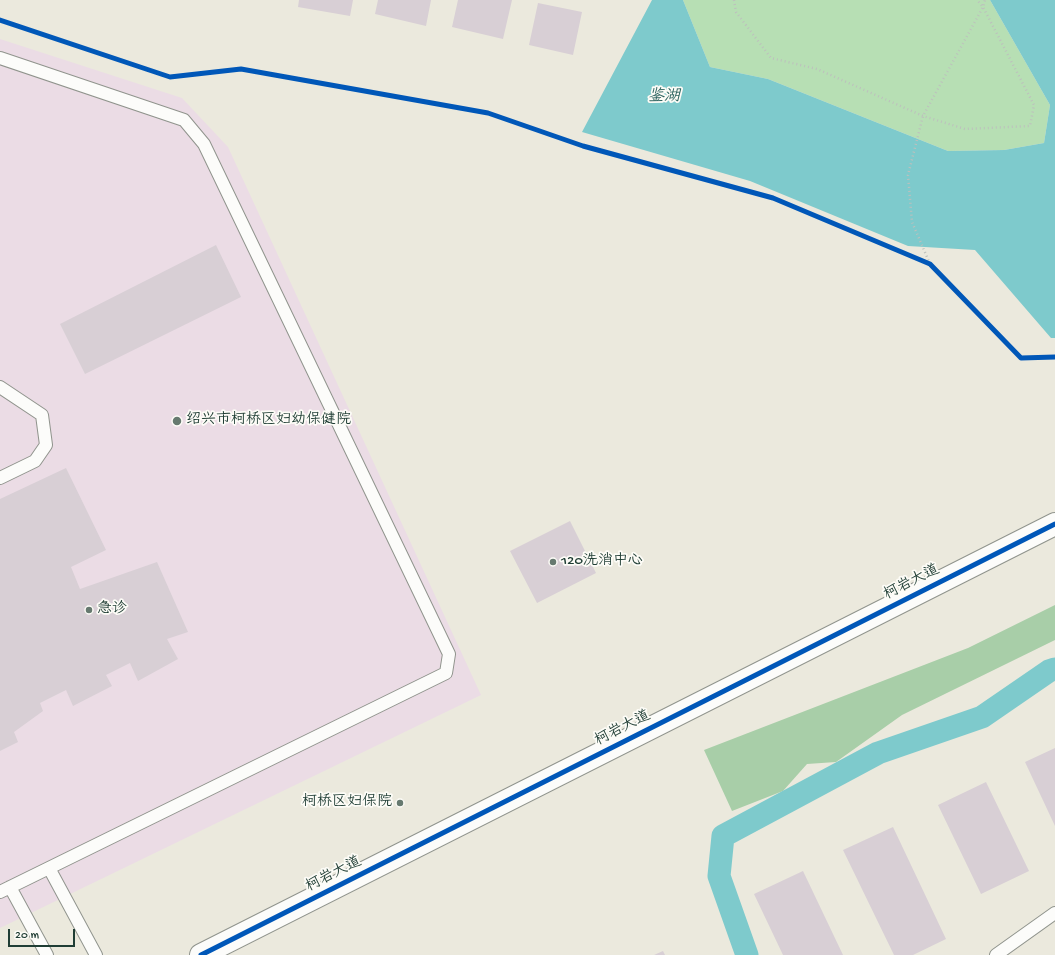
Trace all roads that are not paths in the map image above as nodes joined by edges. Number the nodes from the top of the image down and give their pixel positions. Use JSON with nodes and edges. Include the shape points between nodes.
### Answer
{"nodes":[{"id":1,"x":0,"y":58,"type":"edge"},
{"id":2,"x":0,"y":387,"type":"edge"},
{"id":3,"x":0,"y":478,"type":"edge"},
{"id":4,"x":1055,"y":524,"type":"edge"},
{"id":5,"x":49,"y":868,"type":"junction"},
{"id":6,"x":5,"y":890,"type":"edge"},
{"id":7,"x":1055,"y":913,"type":"edge"},
{"id":8,"x":1002,"y":954,"type":"edge"},
{"id":9,"x":47,"y":955,"type":"edge"},
{"id":10,"x":96,"y":955,"type":"edge"},
{"id":11,"x":201,"y":955,"type":"edge"}],
"edges":[{"from":1,"to":5,"type":"lane","via":[[184,120],[204,144],[449,654],[446,672]]},
{"from":2,"to":3,"type":"lane","via":[[42,416],[46,445],[35,461]]},
{"from":4,"to":11,"type":"street","name":"柯岩大道"},
{"from":5,"to":6,"type":"lane"},
{"from":5,"to":10,"type":"lane"},
{"from":6,"to":9,"type":"lane"},
{"from":7,"to":8,"type":"lane"}]}
